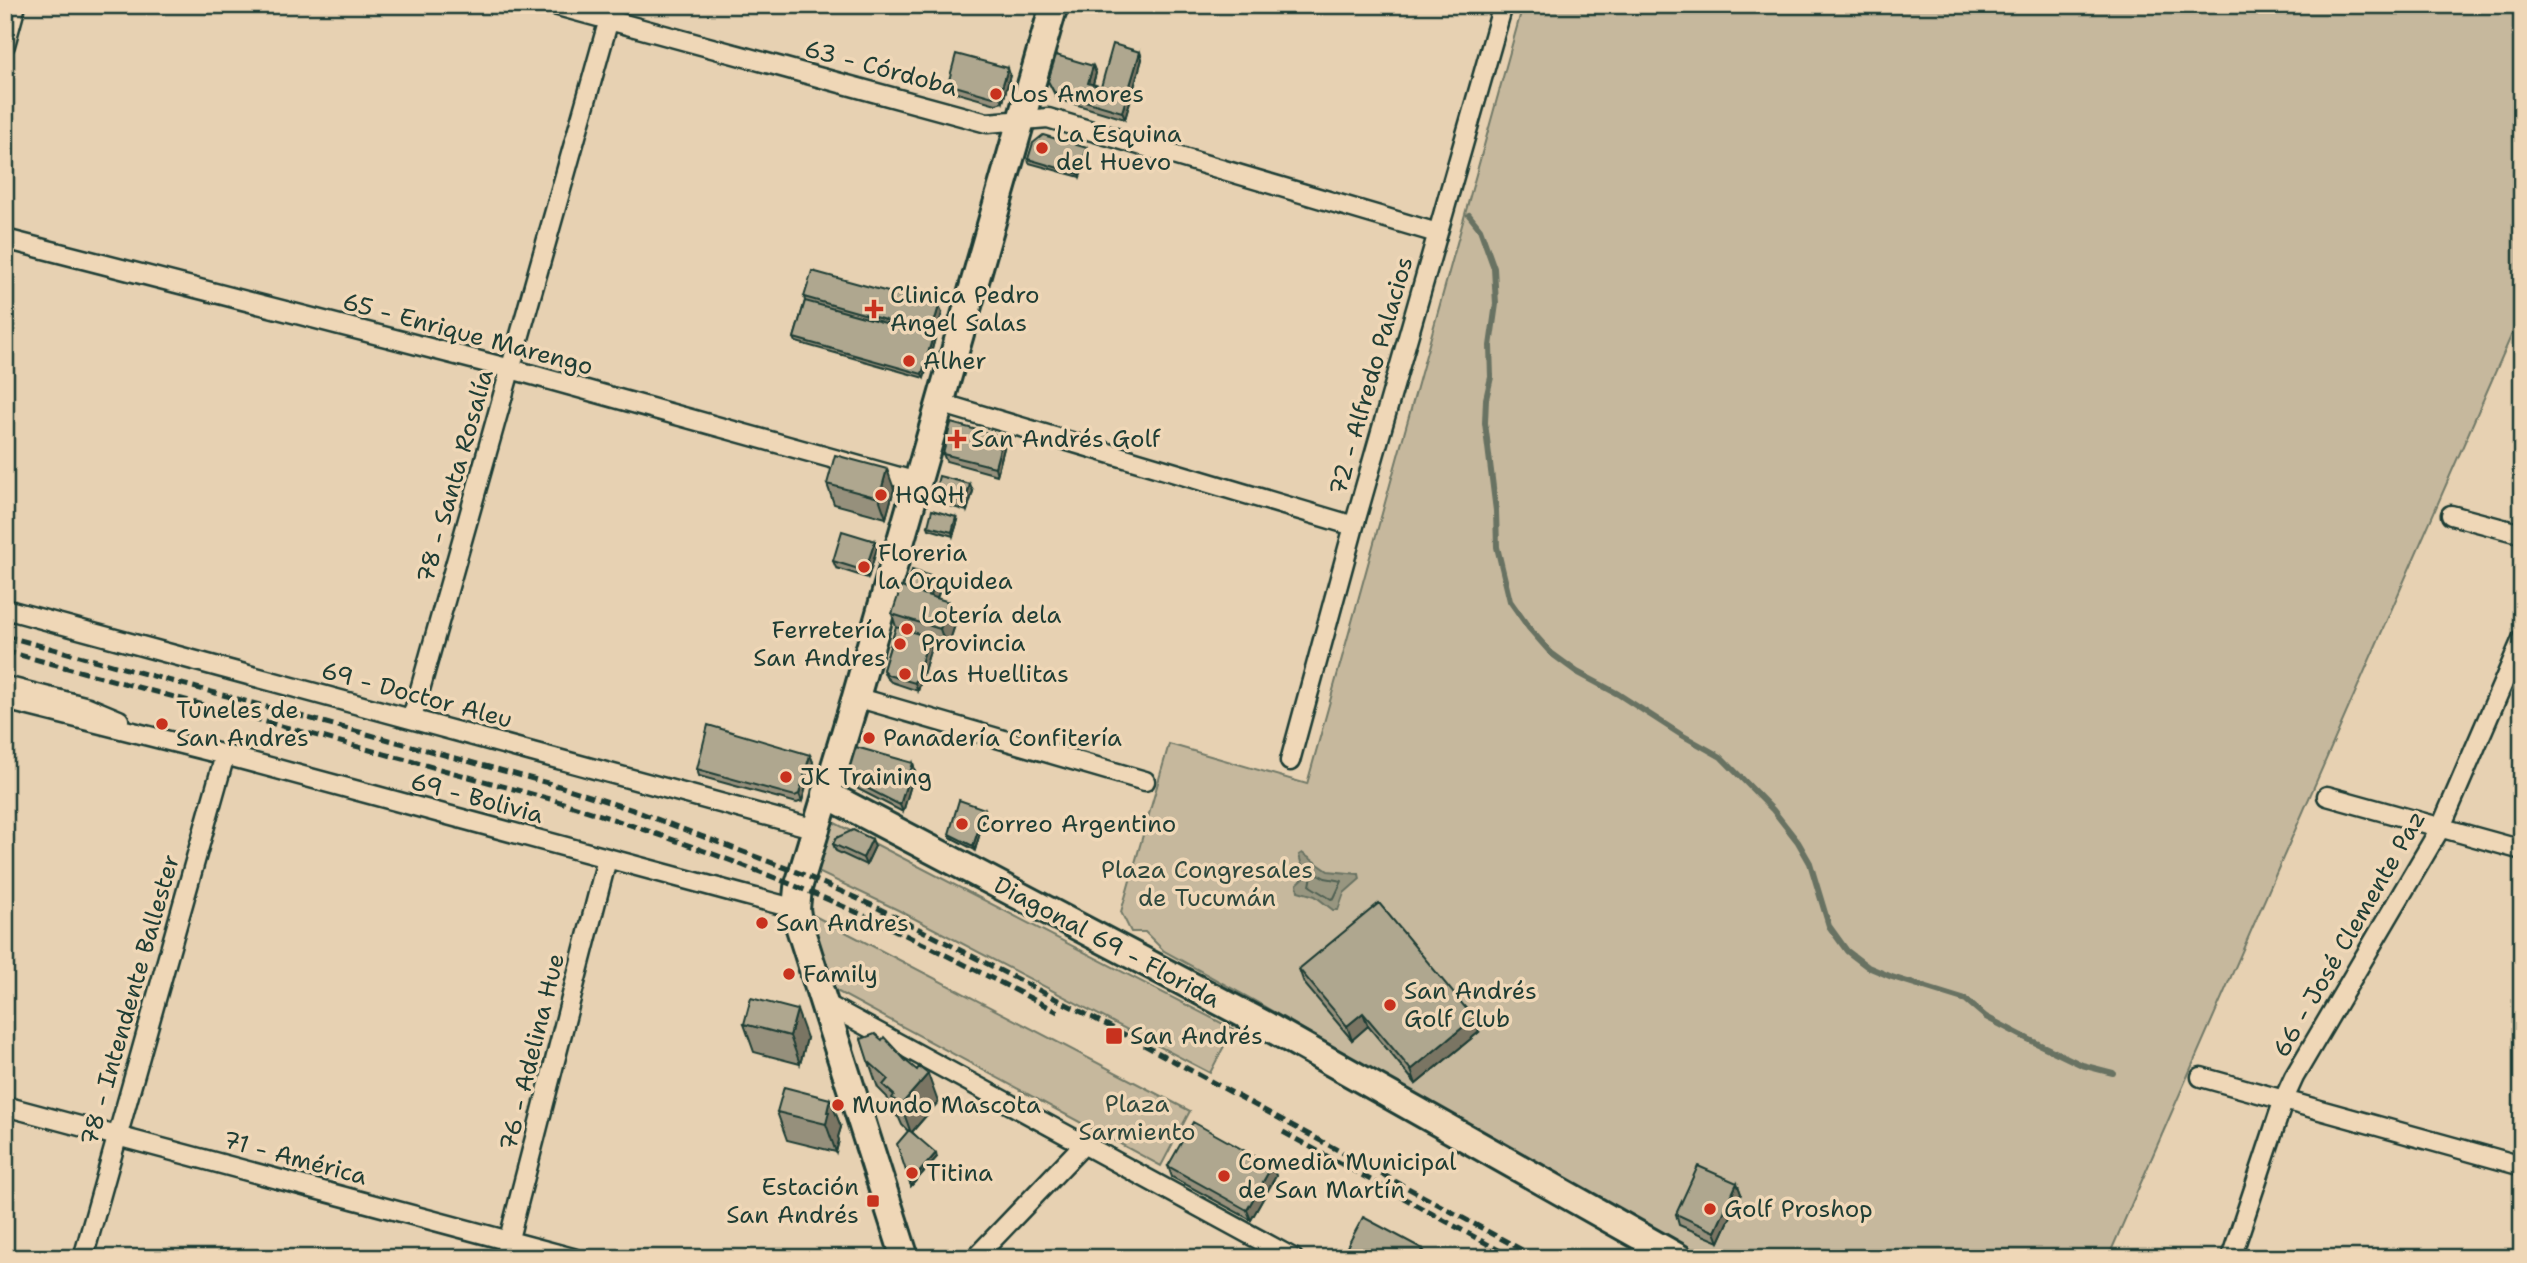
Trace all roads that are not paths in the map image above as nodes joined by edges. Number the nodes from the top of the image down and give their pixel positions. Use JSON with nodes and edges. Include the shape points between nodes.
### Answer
{"nodes":[{"id":1,"x":16,"y":5,"type":"edge"},
{"id":2,"x":554,"y":5,"type":"edge"},
{"id":3,"x":1054,"y":5,"type":"edge"},
{"id":4,"x":1503,"y":5,"type":"edge"},
{"id":5,"x":611,"y":13,"type":"edge"},
{"id":6,"x":5,"y":45,"type":"edge"},
{"id":7,"x":1021,"y":121,"type":"junction"},
{"id":8,"x":1437,"y":233,"type":"junction"},
{"id":9,"x":5,"y":239,"type":"edge"},
{"id":10,"x":511,"y":369,"type":"junction"},
{"id":11,"x":940,"y":403,"type":"junction"},
{"id":12,"x":918,"y":481,"type":"junction"},
{"id":13,"x":2451,"y":515,"type":"dead end"},
{"id":14,"x":1354,"y":526,"type":"junction"},
{"id":15,"x":2522,"y":534,"type":"edge"},
{"id":16,"x":5,"y":609,"type":"edge"},
{"id":17,"x":2522,"y":639,"type":"edge"},
{"id":18,"x":5,"y":686,"type":"edge"},
{"id":19,"x":856,"y":697,"type":"junction"},
{"id":20,"x":5,"y":700,"type":"edge"},
{"id":21,"x":412,"y":718,"type":"junction"},
{"id":22,"x":145,"y":735,"type":"junction"},
{"id":23,"x":225,"y":755,"type":"junction"},
{"id":24,"x":1290,"y":761,"type":"dead end"},
{"id":25,"x":1144,"y":781,"type":"dead end"},
{"id":26,"x":826,"y":794,"type":"junction"},
{"id":27,"x":2327,"y":796,"type":"dead end"},
{"id":28,"x":2441,"y":827,"type":"junction"},
{"id":29,"x":816,"y":830,"type":"junction"},
{"id":30,"x":2522,"y":850,"type":"edge"},
{"id":31,"x":607,"y":859,"type":"junction"},
{"id":32,"x":796,"y":909,"type":"junction"},
{"id":33,"x":824,"y":1003,"type":"junction"},
{"id":34,"x":2201,"y":1077,"type":"dead end"},
{"id":35,"x":2284,"y":1099,"type":"junction"},
{"id":36,"x":5,"y":1106,"type":"edge"},
{"id":37,"x":117,"y":1135,"type":"junction"},
{"id":38,"x":1084,"y":1144,"type":"junction"},
{"id":39,"x":2522,"y":1166,"type":"edge"},
{"id":40,"x":507,"y":1250,"type":"edge"},
{"id":41,"x":83,"y":1258,"type":"edge"},
{"id":42,"x":573,"y":1258,"type":"edge"},
{"id":43,"x":905,"y":1258,"type":"edge"},
{"id":44,"x":975,"y":1258,"type":"edge"},
{"id":45,"x":1293,"y":1258,"type":"edge"},
{"id":46,"x":1679,"y":1258,"type":"edge"},
{"id":47,"x":2231,"y":1258,"type":"edge"}],
"edges":[{"from":1,"to":6,"type":"street"},
{"from":2,"to":5,"type":"street","name":"63 - Córdoba"},
{"from":3,"to":7,"type":"main road"},
{"from":4,"to":8,"type":"street","name":"72 - Alfredo Palacios"},
{"from":5,"to":7,"type":"street","name":"63 - Córdoba","via":[[987,123]]},
{"from":5,"to":10,"type":"street","name":"78 - Santa Rosalía"},
{"from":7,"to":8,"type":"street","name":"63 - Córdoba","via":[[1048,118]]},
{"from":7,"to":11,"type":"main road"},
{"from":8,"to":14,"type":"street","name":"72 - Alfredo Palacios"},
{"from":9,"to":10,"type":"street","name":"65 - Enrique Marengo"},
{"from":10,"to":12,"type":"street","name":"65 - Enrique Marengo"},
{"from":10,"to":21,"type":"street","name":"78 - Santa Rosalía"},
{"from":11,"to":12,"type":"main road"},
{"from":11,"to":14,"type":"street"},
{"from":12,"to":19,"type":"main road"},
{"from":13,"to":15,"type":"street"},
{"from":14,"to":24,"type":"street","name":"72 - Alfredo Palacios"},
{"from":16,"to":21,"type":"street","name":"69 - Doctor Aleu"},
{"from":17,"to":28,"type":"street","name":"66 - José Clemente Paz"},
{"from":18,"to":22,"type":"street","name":"69 - Bolivia","via":[[98,711]]},
{"from":19,"to":25,"type":"street"},
{"from":19,"to":26,"type":"main road"},
{"from":20,"to":22,"type":"street","name":"69 - Bolivia"},
{"from":21,"to":29,"type":"street","name":"69 - Doctor Aleu"},
{"from":22,"to":23,"type":"street","name":"69 - Bolivia"},
{"from":23,"to":31,"type":"street","name":"69 - Bolivia"},
{"from":23,"to":37,"type":"street","name":"78 - Intendente Ballester"},
{"from":26,"to":29,"type":"main road"},
{"from":26,"to":46,"type":"main road","name":"Diagonal 69 - Florida","via":[[1267,1026]]},
{"from":27,"to":28,"type":"street"},
{"from":28,"to":30,"type":"street"},
{"from":28,"to":35,"type":"street","name":"66 - José Clemente Paz"},
{"from":29,"to":32,"type":"main road"},
{"from":31,"to":32,"type":"street","name":"69 - Bolivia"},
{"from":31,"to":40,"type":"street","name":"76 - Adelina Hue"},
{"from":32,"to":33,"type":"main road"},
{"from":33,"to":38,"type":"street"},
{"from":33,"to":43,"type":"main road"},
{"from":34,"to":35,"type":"street"},
{"from":35,"to":39,"type":"street"},
{"from":35,"to":47,"type":"street","name":"66 - José Clemente Paz"},
{"from":36,"to":37,"type":"street","name":"71 - América"},
{"from":37,"to":40,"type":"street","name":"71 - América"},
{"from":37,"to":41,"type":"street","name":"78 - Intendente Ballester"},
{"from":38,"to":44,"type":"street"},
{"from":38,"to":45,"type":"street"},
{"from":40,"to":42,"type":"street","name":"71 - América"}]}
